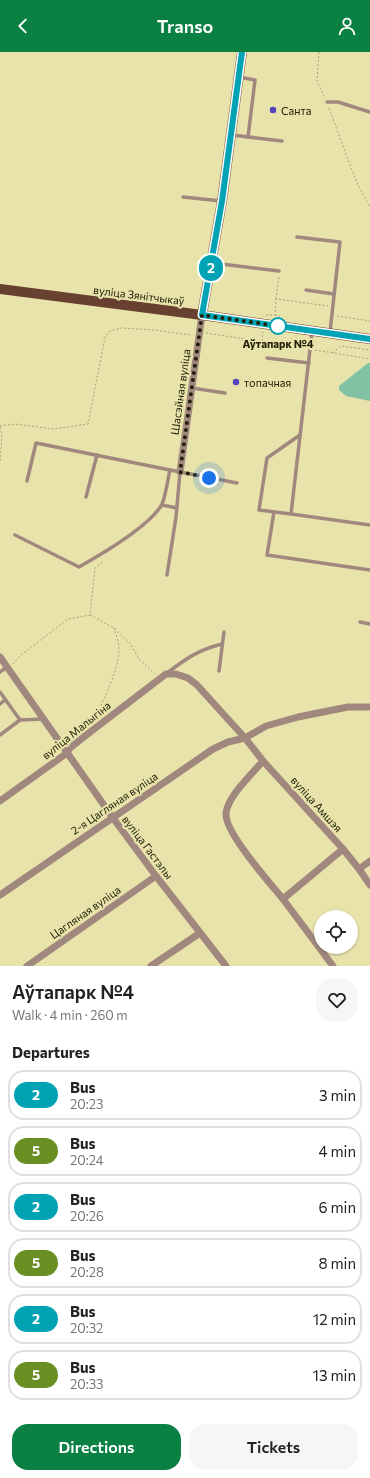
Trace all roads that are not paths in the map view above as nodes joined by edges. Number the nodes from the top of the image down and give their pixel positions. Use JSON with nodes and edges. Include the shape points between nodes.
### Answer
{"nodes":[{"id":1,"x":242,"y":52,"type":"edge"},
{"id":2,"x":238,"y":77,"type":"junction"},
{"id":3,"x":327,"y":102,"type":"road end"},
{"id":4,"x":370,"y":112,"type":"edge"},
{"id":5,"x":231,"y":135,"type":"junction"},
{"id":6,"x":248,"y":137,"type":"junction"},
{"id":7,"x":282,"y":141,"type":"dead end"},
{"id":8,"x":183,"y":197,"type":"dead end"},
{"id":9,"x":222,"y":201,"type":"junction"},
{"id":10,"x":296,"y":237,"type":"dead end"},
{"id":11,"x":212,"y":263,"type":"junction"},
{"id":12,"x":279,"y":271,"type":"road end"},
{"id":13,"x":0,"y":290,"type":"edge"},
{"id":14,"x":306,"y":290,"type":"dead end"},
{"id":15,"x":334,"y":294,"type":"junction"},
{"id":16,"x":202,"y":315,"type":"junction"},
{"id":17,"x":312,"y":331,"type":"junction"},
{"id":18,"x":330,"y":334,"type":"junction"},
{"id":19,"x":370,"y":339,"type":"edge"},
{"id":20,"x":267,"y":358,"type":"dead end"},
{"id":21,"x":308,"y":363,"type":"junction"},
{"id":22,"x":192,"y":388,"type":"junction"},
{"id":23,"x":225,"y":393,"type":"dead end"},
{"id":24,"x":300,"y":435,"type":"junction"},
{"id":25,"x":98,"y":455,"type":"junction"},
{"id":26,"x":170,"y":470,"type":"junction"},
{"id":27,"x":180,"y":472,"type":"junction"},
{"id":28,"x":27,"y":481,"type":"dead end"},
{"id":29,"x":237,"y":483,"type":"dead end"},
{"id":30,"x":86,"y":496,"type":"dead end"},
{"id":31,"x":162,"y":505,"type":"junction"},
{"id":32,"x":177,"y":508,"type":"junction"},
{"id":33,"x":274,"y":512,"type":"junction"},
{"id":34,"x":291,"y":514,"type":"junction"},
{"id":35,"x":370,"y":525,"type":"edge"},
{"id":36,"x":15,"y":535,"type":"dead end"},
{"id":37,"x":370,"y":570,"type":"edge"},
{"id":38,"x":167,"y":575,"type":"dead end"},
{"id":39,"x":360,"y":622,"type":"dead end"},
{"id":40,"x":370,"y":624,"type":"edge"},
{"id":41,"x":224,"y":632,"type":"dead end"},
{"id":42,"x":222,"y":644,"type":"junction"},
{"id":43,"x":0,"y":657,"type":"edge"},
{"id":44,"x":9,"y":667,"type":"junction"},
{"id":45,"x":219,"y":671,"type":"dead end"},
{"id":46,"x":0,"y":672,"type":"edge"},
{"id":47,"x":163,"y":676,"type":"junction"},
{"id":48,"x":0,"y":692,"type":"edge"},
{"id":49,"x":5,"y":700,"type":"junction"},
{"id":50,"x":0,"y":704,"type":"edge"},
{"id":51,"x":370,"y":707,"type":"edge"},
{"id":52,"x":44,"y":719,"type":"junction"},
{"id":53,"x":20,"y":720,"type":"junction"},
{"id":54,"x":0,"y":734,"type":"edge"},
{"id":55,"x":245,"y":738,"type":"junction"},
{"id":56,"x":67,"y":753,"type":"junction"},
{"id":57,"x":263,"y":761,"type":"junction"},
{"id":58,"x":0,"y":801,"type":"edge"},
{"id":59,"x":113,"y":818,"type":"junction"},
{"id":60,"x":343,"y":849,"type":"junction"},
{"id":61,"x":370,"y":861,"type":"edge"},
{"id":62,"x":360,"y":869,"type":"junction"},
{"id":63,"x":156,"y":876,"type":"junction"},
{"id":64,"x":370,"y":885,"type":"edge"},
{"id":65,"x":0,"y":895,"type":"edge"},
{"id":66,"x":283,"y":900,"type":"junction"},
{"id":67,"x":200,"y":933,"type":"junction"},
{"id":68,"x":27,"y":966,"type":"edge"},
{"id":69,"x":151,"y":966,"type":"edge"},
{"id":70,"x":226,"y":966,"type":"edge"},
{"id":71,"x":333,"y":966,"type":"edge"}],
"edges":[{"from":1,"to":2,"type":"street"},
{"from":2,"to":5,"type":"street"},
{"from":2,"to":6,"type":"lane","via":[[255,80]]},
{"from":3,"to":4,"type":"lane","via":[[338,102]]},
{"from":5,"to":6,"type":"lane"},
{"from":5,"to":9,"type":"street"},
{"from":6,"to":7,"type":"lane"},
{"from":8,"to":9,"type":"lane"},
{"from":9,"to":11,"type":"street"},
{"from":10,"to":15,"type":"lane","via":[[340,242]]},
{"from":11,"to":12,"type":"lane"},
{"from":11,"to":16,"type":"street"},
{"from":13,"to":16,"type":"main road","name":"вуліца Зянітчыкаў"},
{"from":14,"to":15,"type":"lane"},
{"from":15,"to":18,"type":"lane"},
{"from":16,"to":17,"type":"main road","name":"вуліца Зянітчыкаў"},
{"from":16,"to":22,"type":"street","name":"Шасэйная вуліца"},
{"from":17,"to":18,"type":"main road","name":"вуліца Зянітчыкаў"},
{"from":17,"to":21,"type":"lane"},
{"from":18,"to":19,"type":"main road","name":"вуліца Зянітчыкаў"},
{"from":20,"to":21,"type":"lane"},
{"from":21,"to":24,"type":"lane"},
{"from":22,"to":23,"type":"lane"},
{"from":22,"to":27,"type":"street","name":"Шасэйная вуліца"},
{"from":24,"to":33,"type":"lane","via":[[267,458],[258,510]]},
{"from":24,"to":34,"type":"lane"},
{"from":25,"to":26,"type":"lane"},
{"from":25,"to":28,"type":"lane","via":[[36,443]]},
{"from":25,"to":30,"type":"lane"},
{"from":26,"to":27,"type":"lane"},
{"from":26,"to":31,"type":"lane"},
{"from":27,"to":29,"type":"lane"},
{"from":27,"to":32,"type":"lane"},
{"from":31,"to":32,"type":"lane"},
{"from":31,"to":36,"type":"lane","via":[[146,524],[79,567]]},
{"from":32,"to":38,"type":"lane"},
{"from":33,"to":34,"type":"lane"},
{"from":33,"to":37,"type":"lane","via":[[267,555]]},
{"from":34,"to":35,"type":"lane"},
{"from":39,"to":40,"type":"lane"},
{"from":41,"to":42,"type":"lane"},
{"from":42,"to":45,"type":"lane"},
{"from":42,"to":47,"type":"lane","via":[[205,648]]},
{"from":43,"to":44,"type":"street","name":"вуліца Гастэлы"},
{"from":44,"to":46,"type":"lane"},
{"from":44,"to":52,"type":"street","name":"вуліца Гастэлы"},
{"from":47,"to":55,"type":"street","name":"вуліца Амшэя","via":[[176,674],[188,678]]},
{"from":47,"to":56,"type":"street","name":"вуліца Малыгіна","via":[[70,748]]},
{"from":48,"to":49,"type":"lane"},
{"from":49,"to":50,"type":"lane"},
{"from":49,"to":53,"type":"lane"},
{"from":51,"to":55,"type":"street","name":"2-я Цагляная вуліца","via":[[348,707],[298,717],[266,726]]},
{"from":52,"to":53,"type":"lane"},
{"from":52,"to":56,"type":"street","name":"вуліца Гастэлы"},
{"from":53,"to":54,"type":"lane"},
{"from":55,"to":57,"type":"street","name":"вуліца Амшэя"},
{"from":55,"to":59,"type":"street","name":"2-я Цагляная вуліца","via":[[213,749]]},
{"from":56,"to":58,"type":"street","name":"вуліца Малыгіна"},
{"from":56,"to":59,"type":"street","name":"вуліца Гастэлы"},
{"from":57,"to":60,"type":"street","name":"вуліца Амшэя"},
{"from":57,"to":66,"type":"street","via":[[230,802],[226,813],[227,823],[234,837]]},
{"from":59,"to":63,"type":"street","name":"вуліца Гастэлы"},
{"from":59,"to":65,"type":"street","name":"2-я Цагляная вуліца"},
{"from":60,"to":62,"type":"street","name":"вуліца Амшэя"},
{"from":60,"to":66,"type":"street"},
{"from":61,"to":62,"type":"street"},
{"from":62,"to":64,"type":"street","name":"вуліца Амшэя"},
{"from":63,"to":67,"type":"street","name":"вуліца Гастэлы"},
{"from":63,"to":68,"type":"street","name":"Цагляная вуліца"},
{"from":66,"to":71,"type":"street"},
{"from":67,"to":69,"type":"street"},
{"from":67,"to":70,"type":"street","name":"вуліца Гастэлы"}]}
